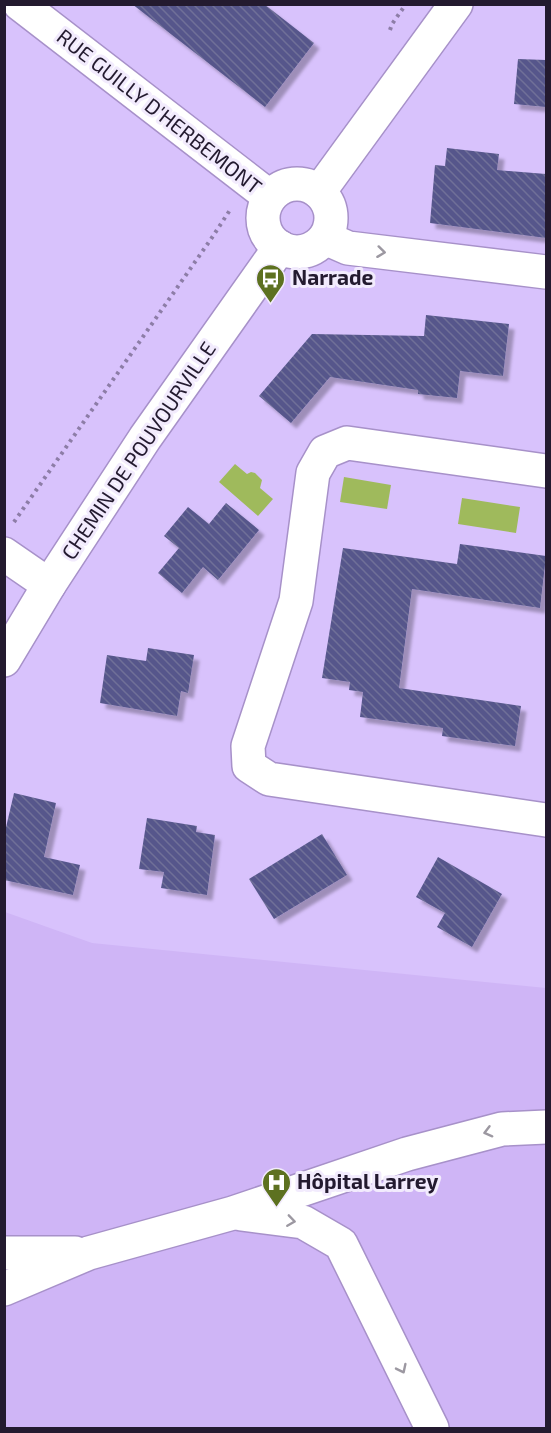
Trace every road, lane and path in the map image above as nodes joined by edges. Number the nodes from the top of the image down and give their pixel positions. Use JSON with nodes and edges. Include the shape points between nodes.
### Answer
{"nodes":[{"id":1,"x":20,"y":4,"type":"edge"},
{"id":2,"x":456,"y":4,"type":"edge"},
{"id":3,"x":259,"y":188,"type":"junction"},
{"id":4,"x":320,"y":192,"type":"junction"},
{"id":5,"x":325,"y":238,"type":"junction"},
{"id":6,"x":280,"y":247,"type":"junction"},
{"id":7,"x":546,"y":272,"type":"edge"},
{"id":8,"x":546,"y":471,"type":"edge"},
{"id":9,"x":7,"y":542,"type":"edge"},
{"id":10,"x":49,"y":585,"type":"junction"},
{"id":11,"x":4,"y":660,"type":"edge"},
{"id":12,"x":546,"y":820,"type":"edge"},
{"id":13,"x":546,"y":1127,"type":"edge"},
{"id":14,"x":233,"y":1213,"type":"junction"},
{"id":15,"x":4,"y":1253,"type":"edge"},
{"id":16,"x":89,"y":1253,"type":"junction"},
{"id":17,"x":4,"y":1289,"type":"edge"},
{"id":18,"x":432,"y":1428,"type":"edge"}],
"edges":[{"from":1,"to":3,"type":"street","name":"RUE GUILLY D'HERBEMONT"},
{"from":2,"to":4,"type":"street"},
{"from":3,"to":4,"type":"street","via":[[277,190],[294,184]]},
{"from":3,"to":6,"type":"street","via":[[265,205],[263,224]]},
{"from":3,"to":9,"type":"path","via":[[212,239]]},
{"from":4,"to":5,"type":"street","via":[[331,219]]},
{"from":5,"to":6,"type":"street","via":[[309,250],[289,251]]},
{"from":5,"to":7,"type":"street","one_way":true,"via":[[348,248]]},
{"from":6,"to":10,"type":"street","name":"CHEMIN DE POUVOURVILLE"},
{"from":8,"to":12,"type":"street","via":[[347,443],[325,452],[313,473],[297,601],[248,746],[249,766],[269,779]]},
{"from":9,"to":10,"type":"street"},
{"from":10,"to":11,"type":"street","name":"CHEMIN DE POUVOURVILLE"},
{"from":13,"to":14,"type":"street","one_way":true,"via":[[502,1128],[407,1154]]},
{"from":14,"to":16,"type":"street"},
{"from":14,"to":18,"type":"street","one_way":true,"via":[[303,1222],[341,1244]]},
{"from":15,"to":16,"type":"street"},
{"from":16,"to":17,"type":"street"}]}
